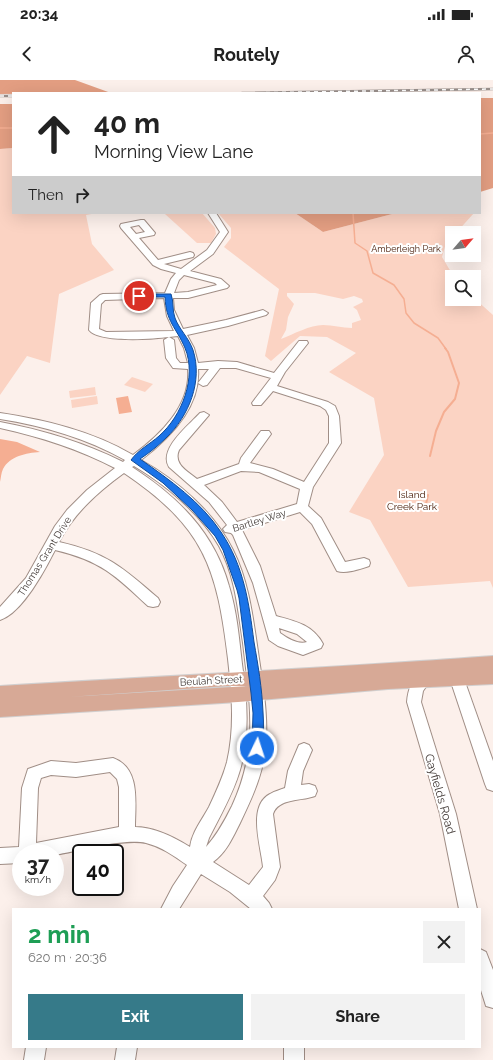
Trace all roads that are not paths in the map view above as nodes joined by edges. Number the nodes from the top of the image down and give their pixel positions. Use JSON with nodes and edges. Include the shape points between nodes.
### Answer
{"nodes":[{"id":1,"x":213,"y":214,"type":"edge"},
{"id":2,"x":134,"y":237,"type":"dead end"},
{"id":3,"x":190,"y":254,"type":"dead end"},
{"id":4,"x":156,"y":263,"type":"junction"},
{"id":5,"x":182,"y":272,"type":"junction"},
{"id":6,"x":168,"y":296,"type":"junction"},
{"id":7,"x":263,"y":313,"type":"dead end"},
{"id":8,"x":180,"y":333,"type":"junction"},
{"id":9,"x":169,"y":340,"type":"dead end"},
{"id":10,"x":303,"y":343,"type":"dead end"},
{"id":11,"x":218,"y":364,"type":"junction"},
{"id":12,"x":193,"y":365,"type":"junction"},
{"id":13,"x":277,"y":377,"type":"junction"},
{"id":14,"x":203,"y":383,"type":"dead end"},
{"id":15,"x":271,"y":388,"type":"junction"},
{"id":16,"x":257,"y":403,"type":"dead end"},
{"id":17,"x":204,"y":415,"type":"dead end"},
{"id":18,"x":0,"y":416,"type":"edge"},
{"id":19,"x":176,"y":420,"type":"junction"},
{"id":20,"x":0,"y":425,"type":"edge"},
{"id":21,"x":195,"y":425,"type":"junction"},
{"id":22,"x":266,"y":434,"type":"dead end"},
{"id":23,"x":130,"y":464,"type":"junction"},
{"id":24,"x":244,"y":467,"type":"junction"},
{"id":25,"x":196,"y":484,"type":"junction"},
{"id":26,"x":307,"y":487,"type":"junction"},
{"id":27,"x":302,"y":507,"type":"junction"},
{"id":28,"x":235,"y":527,"type":"junction"},
{"id":29,"x":218,"y":534,"type":"junction"},
{"id":30,"x":52,"y":545,"type":"junction"},
{"id":31,"x":364,"y":563,"type":"dead end"},
{"id":32,"x":153,"y":602,"type":"dead end"},
{"id":33,"x":0,"y":615,"type":"edge"},
{"id":34,"x":270,"y":620,"type":"dead end"},
{"id":35,"x":493,"y":663,"type":"edge"},
{"id":36,"x":493,"y":677,"type":"edge"},
{"id":37,"x":457,"y":679,"type":"junction"},
{"id":38,"x":423,"y":681,"type":"junction"},
{"id":39,"x":238,"y":686,"type":"junction"},
{"id":40,"x":256,"y":686,"type":"junction"},
{"id":41,"x":0,"y":694,"type":"edge"},
{"id":42,"x":0,"y":709,"type":"edge"},
{"id":43,"x":304,"y":750,"type":"dead end"},
{"id":44,"x":493,"y":784,"type":"edge"},
{"id":45,"x":128,"y":835,"type":"junction"},
{"id":46,"x":27,"y":844,"type":"edge"},
{"id":47,"x":64,"y":846,"type":"edge"},
{"id":48,"x":12,"y":855,"type":"edge"},
{"id":49,"x":0,"y":856,"type":"edge"},
{"id":50,"x":198,"y":864,"type":"junction"},
{"id":51,"x":251,"y":896,"type":"junction"},
{"id":52,"x":171,"y":908,"type":"edge"},
{"id":53,"x":262,"y":908,"type":"edge"},
{"id":54,"x":468,"y":908,"type":"edge"},
{"id":55,"x":481,"y":961,"type":"edge"},
{"id":56,"x":493,"y":999,"type":"edge"},
{"id":57,"x":36,"y":1048,"type":"edge"},
{"id":58,"x":127,"y":1048,"type":"edge"},
{"id":59,"x":294,"y":1048,"type":"edge"},
{"id":60,"x":34,"y":1060,"type":"edge"},
{"id":61,"x":125,"y":1060,"type":"edge"},
{"id":62,"x":294,"y":1060,"type":"edge"}],
"edges":[{"from":1,"to":5,"type":"street","via":[[224,232],[209,253]]},
{"from":2,"to":4,"type":"street"},
{"from":3,"to":4,"type":"street"},
{"from":4,"to":5,"type":"street"},
{"from":5,"to":6,"type":"street"},
{"from":5,"to":6,"type":"street","via":[[218,281],[224,286],[195,294]]},
{"from":6,"to":8,"type":"street","name":"Thomas Grant Drive","via":[[169,311]]},
{"from":6,"to":8,"type":"street","via":[[103,297],[96,303],[94,330],[106,335]]},
{"from":7,"to":8,"type":"street"},
{"from":8,"to":12,"type":"street","name":"Thomas Grant Drive","via":[[189,348]]},
{"from":9,"to":12,"type":"street","via":[[173,364]]},
{"from":10,"to":13,"type":"street"},
{"from":11,"to":12,"type":"street"},
{"from":11,"to":13,"type":"street","via":[[245,366]]},
{"from":11,"to":14,"type":"street"},
{"from":12,"to":19,"type":"street","name":"Thomas Grant Drive","via":[[192,386]]},
{"from":13,"to":15,"type":"street"},
{"from":15,"to":16,"type":"street"},
{"from":15,"to":26,"type":"street","via":[[324,404],[333,411],[335,443]]},
{"from":17,"to":21,"type":"street"},
{"from":18,"to":23,"type":"street","via":[[72,432],[106,445]]},
{"from":19,"to":21,"type":"street"},
{"from":19,"to":23,"type":"street","name":"Thomas Grant Drive","via":[[163,437]]},
{"from":20,"to":23,"type":"street","via":[[62,440]]},
{"from":21,"to":25,"type":"street","via":[[174,448],[171,459],[177,469]]},
{"from":22,"to":24,"type":"street"},
{"from":23,"to":29,"type":"street","via":[[166,481],[196,508]]},
{"from":23,"to":30,"type":"street","name":"Thomas Grant Drive","via":[[81,502],[65,522]]},
{"from":23,"to":39,"type":"street","via":[[190,521],[206,545],[221,580],[226,602]]},
{"from":24,"to":25,"type":"street"},
{"from":24,"to":26,"type":"street","via":[[259,469]]},
{"from":25,"to":28,"type":"street","via":[[217,504]]},
{"from":26,"to":27,"type":"street"},
{"from":27,"to":28,"type":"street","name":"Bartley Way"},
{"from":27,"to":31,"type":"street","via":[[317,521],[342,568]]},
{"from":28,"to":29,"type":"street","name":"Bartley Way"},
{"from":28,"to":34,"type":"street","via":[[255,567]]},
{"from":29,"to":40,"type":"street","via":[[242,590]]},
{"from":30,"to":32,"type":"street","via":[[79,551],[102,561]]},
{"from":30,"to":33,"type":"street","name":"Thomas Grant Drive","via":[[31,581],[16,601]]},
{"from":35,"to":40,"type":"main road","name":"Beulah Street","via":[[315,676]]},
{"from":36,"to":37,"type":"main road","name":"Beulah Street"},
{"from":37,"to":38,"type":"main road","name":"Beulah Street"},
{"from":37,"to":44,"type":"street"},
{"from":38,"to":40,"type":"main road","name":"Beulah Street"},
{"from":38,"to":54,"type":"street","name":"Gayfields Road","via":[[416,689],[414,702],[448,814]]},
{"from":39,"to":40,"type":"main road","name":"Beulah Street"},
{"from":39,"to":41,"type":"main road","name":"Beulah Street"},
{"from":39,"to":42,"type":"main road","name":"Beulah Street"},
{"from":39,"to":50,"type":"street","via":[[239,739],[233,768],[219,804],[199,843]]},
{"from":40,"to":50,"type":"street","via":[[259,732],[253,772],[226,834],[214,851]]},
{"from":43,"to":51,"type":"street","via":[[296,765],[292,782],[301,792],[273,800],[268,805],[265,824],[272,867]]},
{"from":45,"to":46,"type":"street","via":[[127,787],[124,775],[113,764],[76,770],[56,766],[43,768],[34,774],[30,788]]},
{"from":45,"to":47,"type":"street"},
{"from":45,"to":50,"type":"street","via":[[144,835],[172,845]]},
{"from":48,"to":49,"type":"street"},
{"from":50,"to":51,"type":"street"},
{"from":50,"to":52,"type":"street"},
{"from":51,"to":53,"type":"street"},
{"from":55,"to":56,"type":"street"},
{"from":57,"to":60,"type":"street"},
{"from":58,"to":61,"type":"street"},
{"from":59,"to":62,"type":"street"}]}
